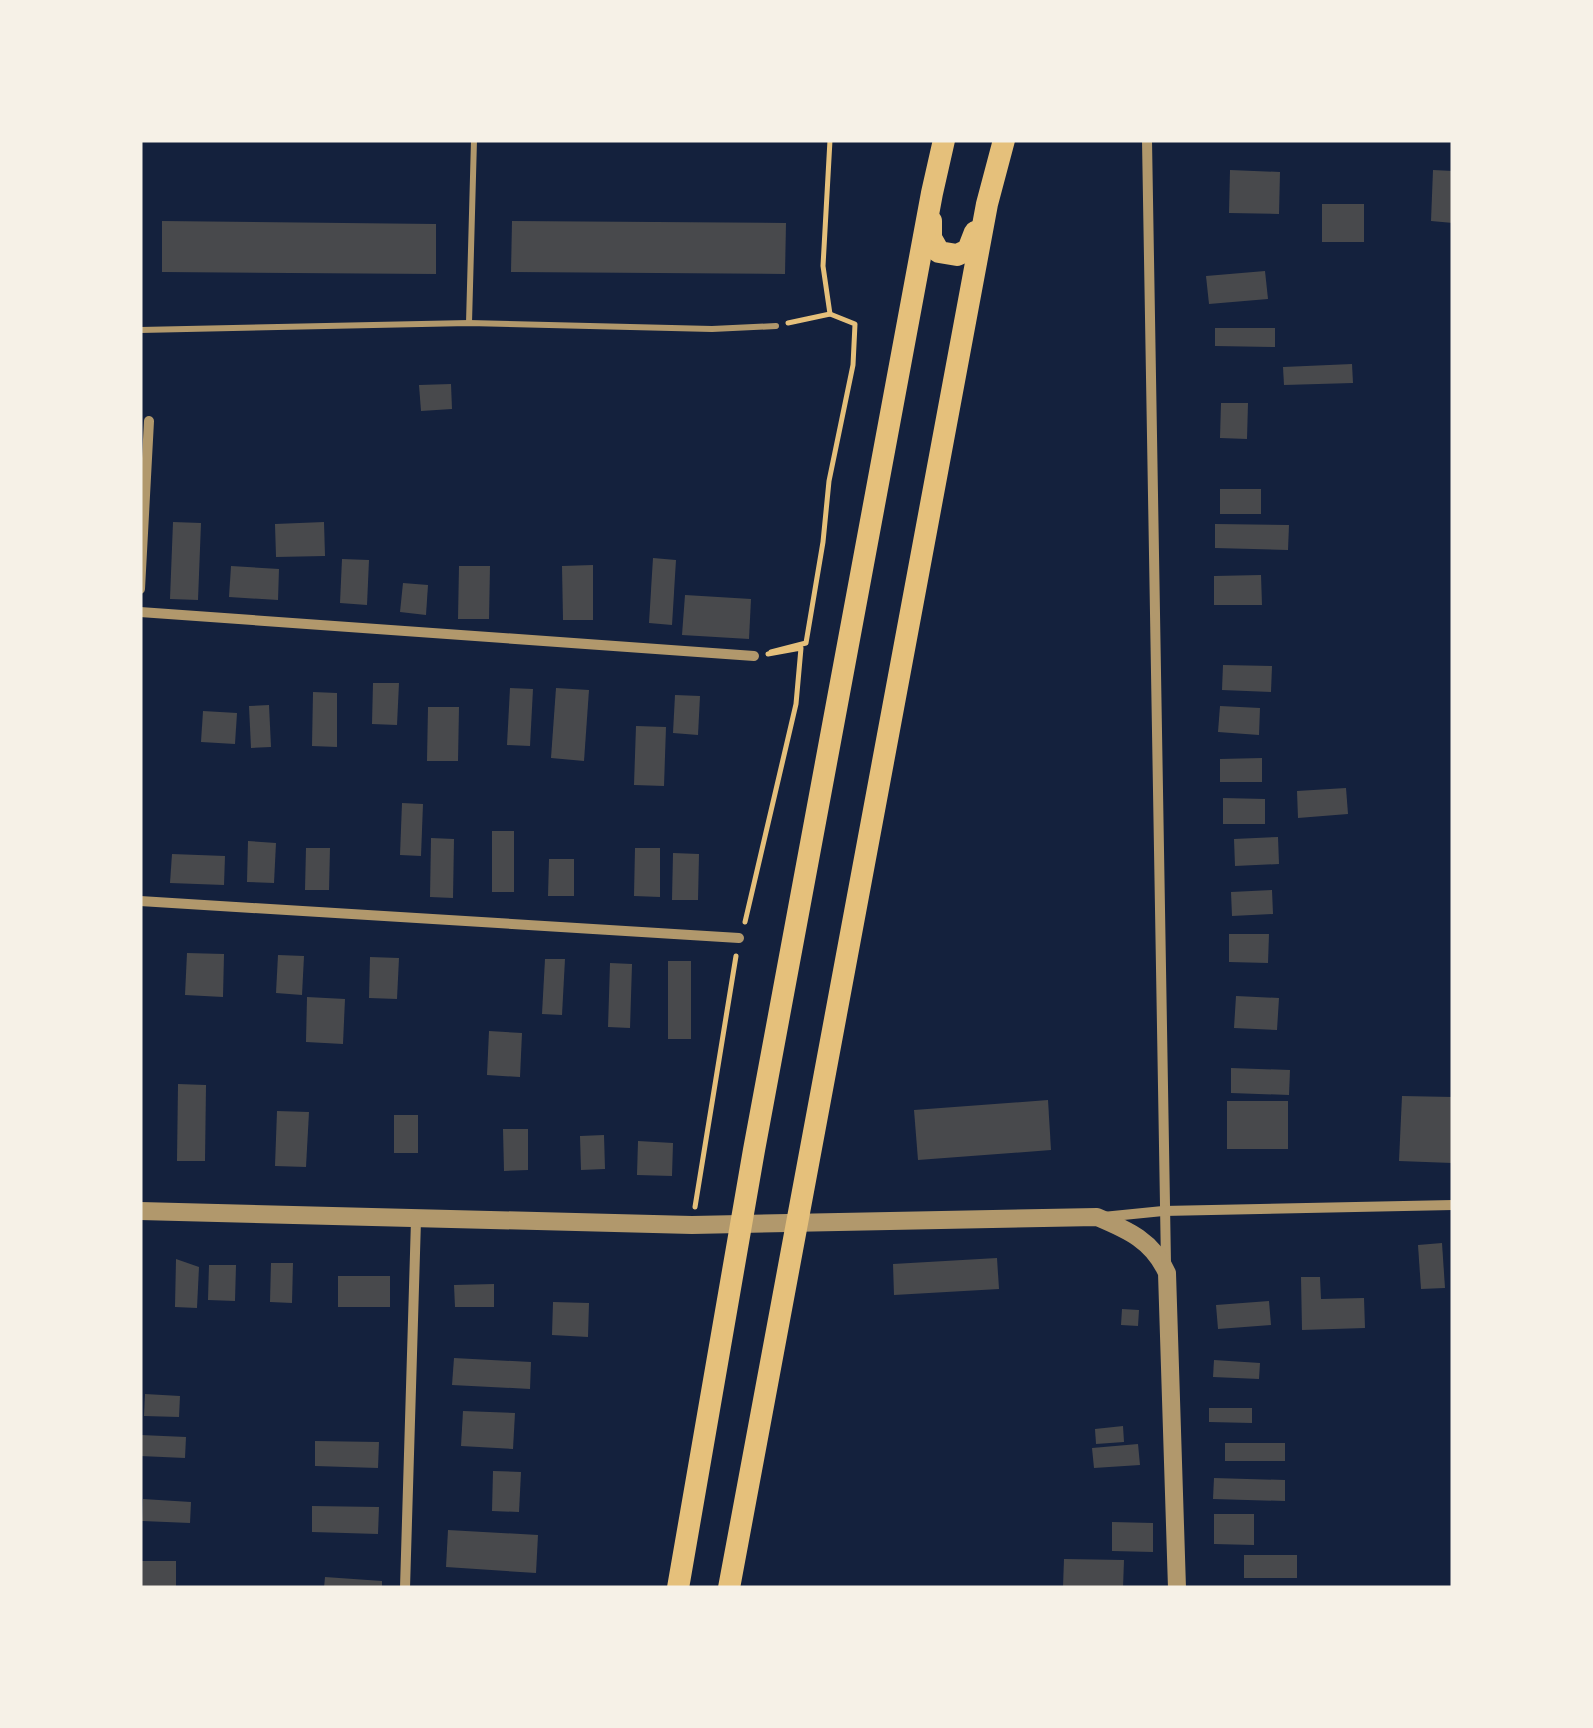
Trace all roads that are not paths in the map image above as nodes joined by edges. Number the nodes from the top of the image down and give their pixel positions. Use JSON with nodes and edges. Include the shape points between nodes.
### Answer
{"nodes":[{"id":1,"x":474,"y":140,"type":"edge"},
{"id":2,"x":944,"y":140,"type":"edge"},
{"id":3,"x":1004,"y":140,"type":"edge"},
{"id":4,"x":1147,"y":140,"type":"edge"},
{"id":5,"x":932,"y":193,"type":"junction"},
{"id":6,"x":987,"y":204,"type":"junction"},
{"id":7,"x":469,"y":323,"type":"junction"},
{"id":8,"x":776,"y":326,"type":"road end"},
{"id":9,"x":140,"y":330,"type":"edge"},
{"id":10,"x":149,"y":421,"type":"dead end"},
{"id":11,"x":140,"y":589,"type":"edge"},
{"id":12,"x":140,"y":612,"type":"edge"},
{"id":13,"x":754,"y":656,"type":"road end"},
{"id":14,"x":140,"y":901,"type":"edge"},
{"id":15,"x":739,"y":938,"type":"road end"},
{"id":16,"x":1453,"y":1205,"type":"edge"},
{"id":17,"x":140,"y":1211,"type":"edge"},
{"id":18,"x":1163,"y":1211,"type":"junction"},
{"id":19,"x":1097,"y":1217,"type":"junction"},
{"id":20,"x":416,"y":1220,"type":"junction"},
{"id":21,"x":1167,"y":1273,"type":"junction"},
{"id":22,"x":406,"y":1588,"type":"edge"},
{"id":23,"x":678,"y":1588,"type":"edge"},
{"id":24,"x":730,"y":1588,"type":"edge"},
{"id":25,"x":1177,"y":1588,"type":"edge"}],
"edges":[{"from":1,"to":7,"type":"lane"},
{"from":2,"to":5,"type":"highway"},
{"from":3,"to":6,"type":"highway"},
{"from":4,"to":18,"type":"street"},
{"from":5,"to":6,"type":"highway","via":[[931,238],[939,252],[968,250]]},
{"from":5,"to":23,"type":"highway"},
{"from":6,"to":24,"type":"highway"},
{"from":7,"to":8,"type":"lane"},
{"from":7,"to":9,"type":"lane"},
{"from":10,"to":11,"type":"street"},
{"from":12,"to":13,"type":"street"},
{"from":14,"to":15,"type":"street"},
{"from":16,"to":18,"type":"street"},
{"from":17,"to":20,"type":"street"},
{"from":18,"to":19,"type":"street"},
{"from":18,"to":21,"type":"street"},
{"from":19,"to":20,"type":"street","via":[[692,1224]]},
{"from":19,"to":21,"type":"street","via":[[1150,1246]]},
{"from":20,"to":22,"type":"street"},
{"from":21,"to":25,"type":"street"}]}
